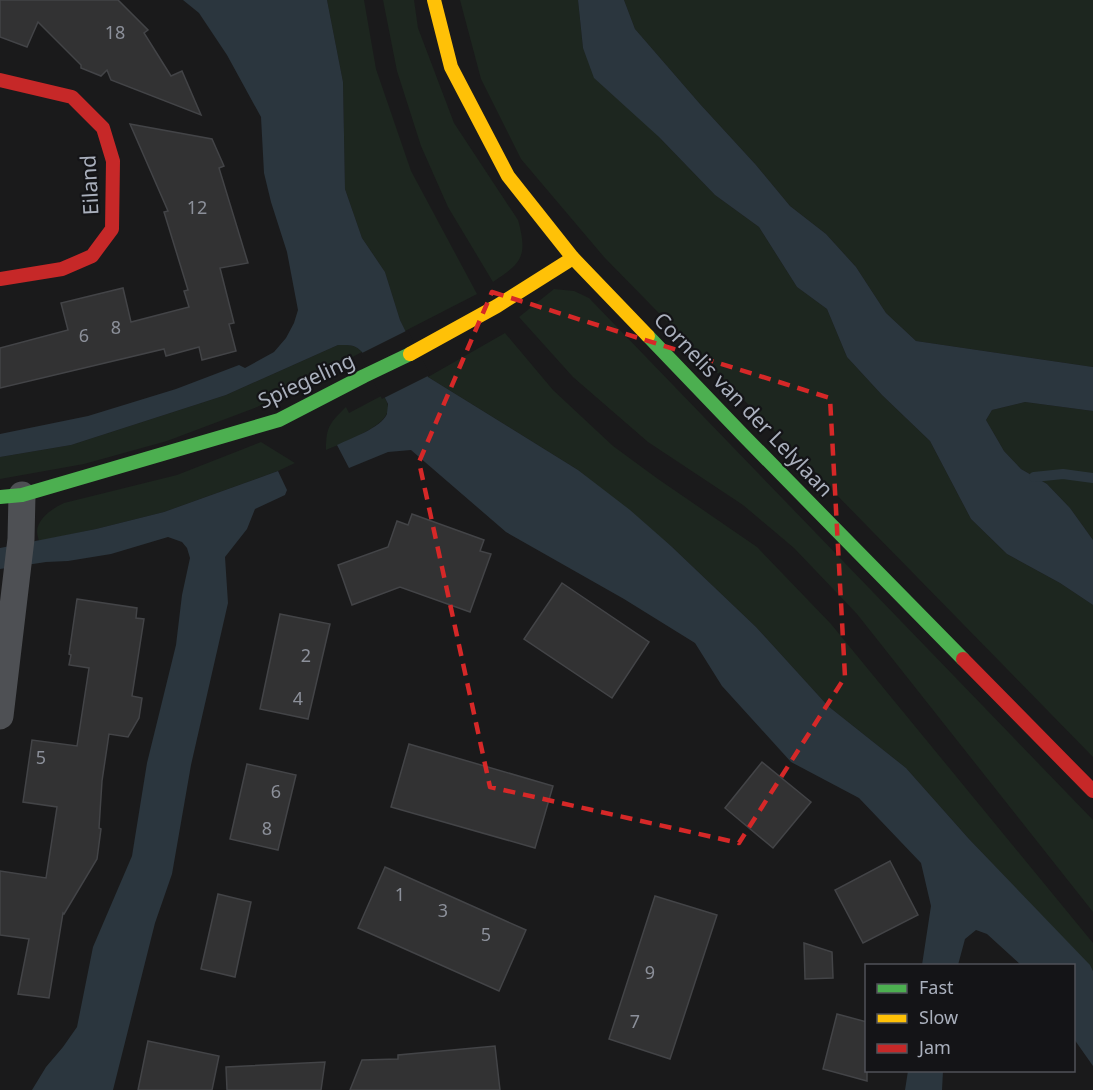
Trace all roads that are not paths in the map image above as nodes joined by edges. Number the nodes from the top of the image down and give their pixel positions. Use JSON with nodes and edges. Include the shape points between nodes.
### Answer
{"nodes":[{"id":1,"x":434,"y":0,"type":"edge"},
{"id":2,"x":0,"y":80,"type":"edge"},
{"id":3,"x":573,"y":258,"type":"junction"},
{"id":4,"x":0,"y":279,"type":"edge"},
{"id":5,"x":11,"y":496,"type":"edge"},
{"id":6,"x":0,"y":716,"type":"edge"},
{"id":7,"x":1093,"y":791,"type":"edge"}],
"edges":[{"from":1,"to":3,"type":"street","name":"Cornelis van der Lelylaan","via":[[451,67],[508,176]]},
{"from":2,"to":4,"type":"street","name":"Eiland","via":[[72,97],[103,128],[113,161],[112,229],[92,256],[62,268]]},
{"from":3,"to":5,"type":"street","name":"Spiegeling","via":[[425,347],[279,420]]},
{"from":3,"to":7,"type":"street","name":"Cornelis van der Lelylaan"},
{"from":5,"to":6,"type":"street","via":[[21,539]]}]}
